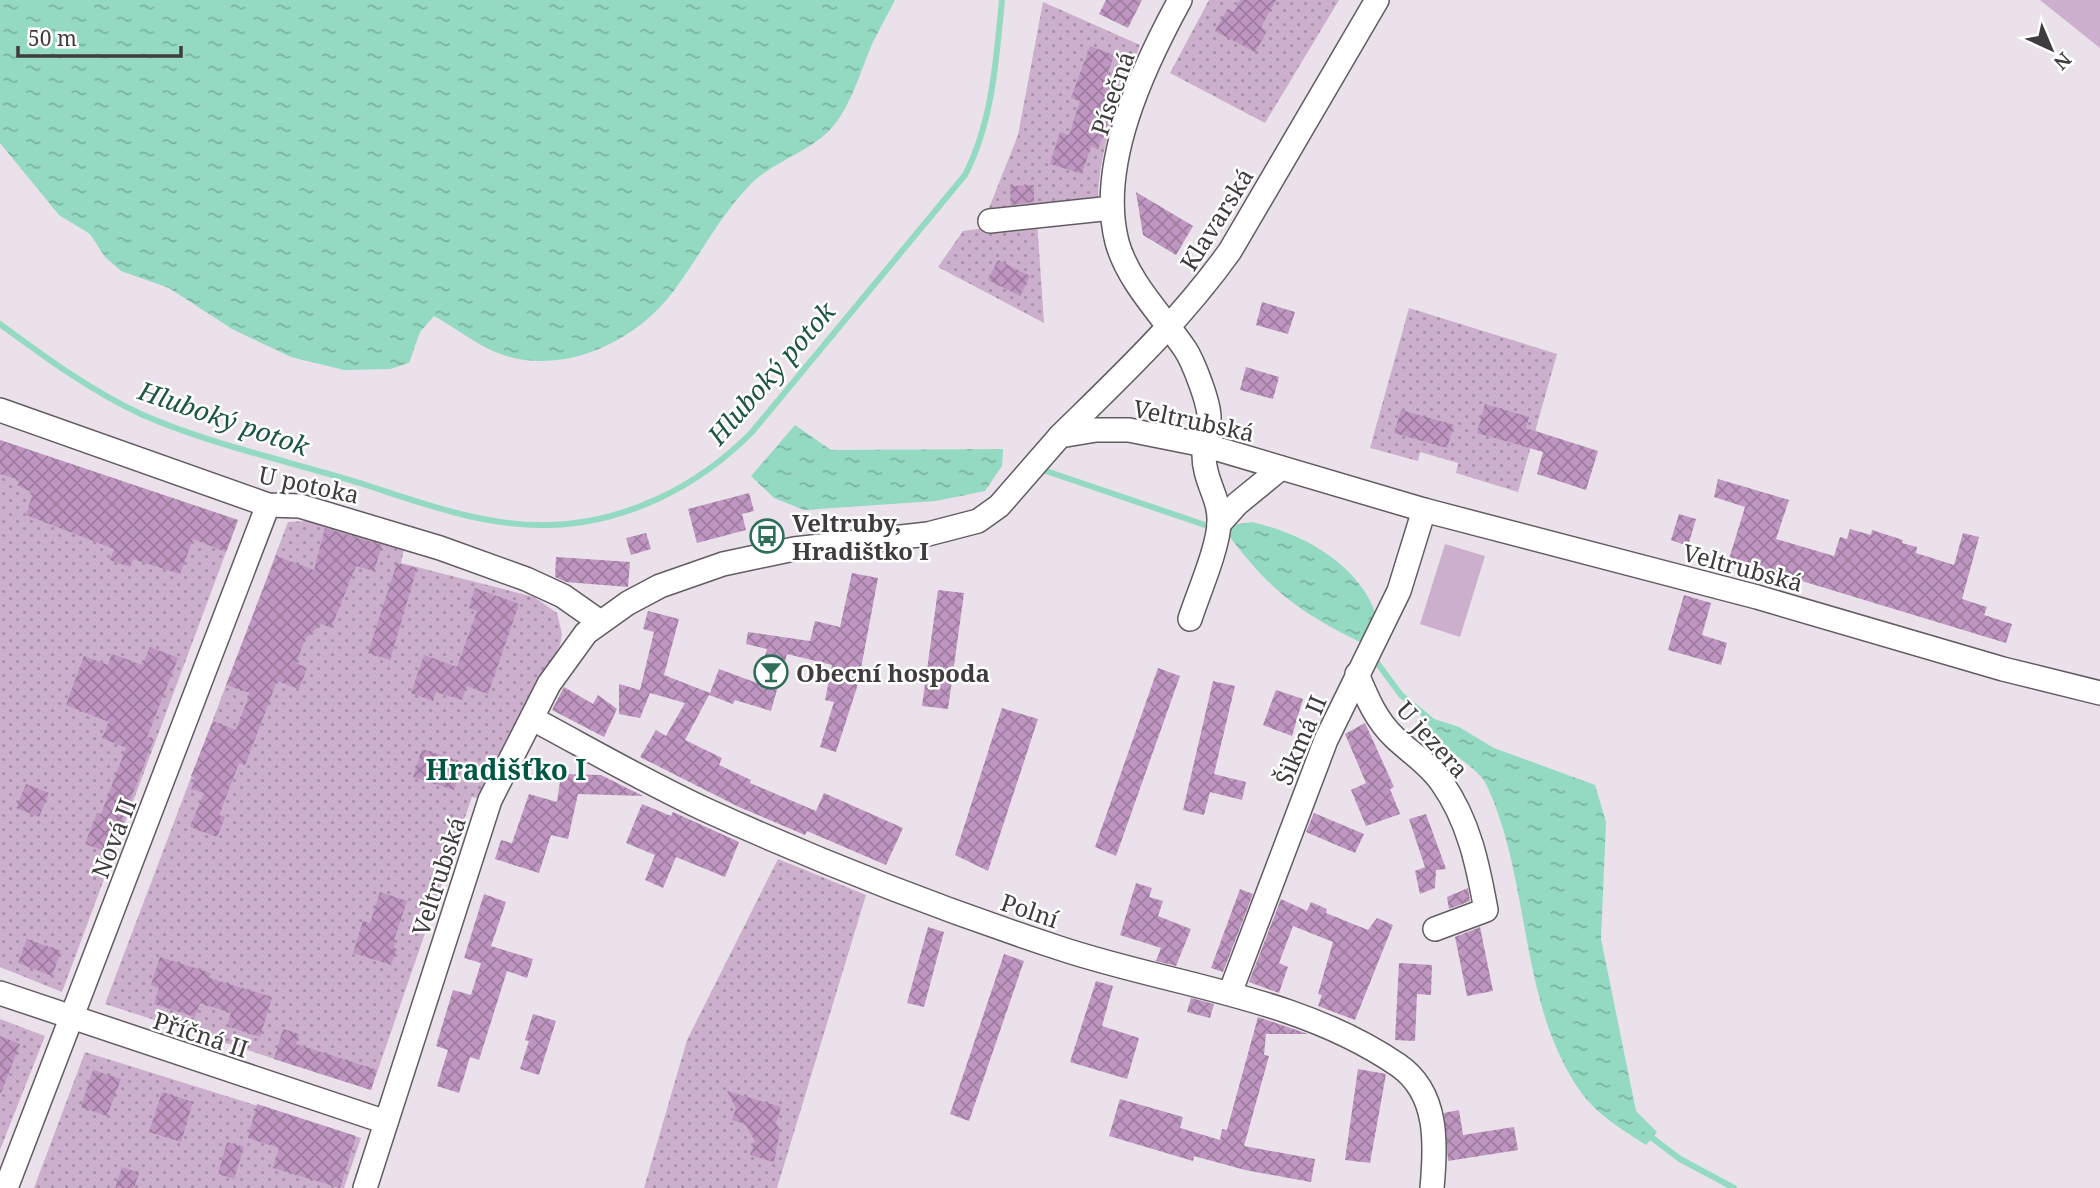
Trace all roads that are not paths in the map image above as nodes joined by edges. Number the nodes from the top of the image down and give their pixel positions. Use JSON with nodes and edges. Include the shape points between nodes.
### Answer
{"nodes":[{"id":1,"x":1180,"y":0,"type":"edge"},
{"id":2,"x":1377,"y":0,"type":"edge"},
{"id":3,"x":1112,"y":208,"type":"junction"},
{"id":4,"x":990,"y":221,"type":"dead end"},
{"id":5,"x":1169,"y":329,"type":"junction"},
{"id":6,"x":0,"y":410,"type":"edge"},
{"id":7,"x":1060,"y":436,"type":"junction"},
{"id":8,"x":1204,"y":445,"type":"junction"},
{"id":9,"x":1281,"y":468,"type":"junction"},
{"id":10,"x":268,"y":505,"type":"junction"},
{"id":11,"x":1424,"y":510,"type":"junction"},
{"id":12,"x":1219,"y":524,"type":"junction"},
{"id":13,"x":1191,"y":619,"type":"dead end"},
{"id":14,"x":600,"y":622,"type":"junction"},
{"id":15,"x":1357,"y":674,"type":"junction"},
{"id":16,"x":2100,"y":693,"type":"edge"},
{"id":17,"x":533,"y":719,"type":"junction"},
{"id":18,"x":1435,"y":929,"type":"dead end"},
{"id":19,"x":0,"y":993,"type":"edge"},
{"id":20,"x":1230,"y":993,"type":"junction"},
{"id":21,"x":72,"y":1020,"type":"junction"},
{"id":22,"x":386,"y":1122,"type":"junction"},
{"id":23,"x":6,"y":1188,"type":"edge"},
{"id":24,"x":365,"y":1188,"type":"edge"},
{"id":25,"x":1432,"y":1188,"type":"edge"}],
"edges":[{"from":1,"to":3,"type":"street","name":"Písečná","via":[[1134,100],[1115,172]]},
{"from":2,"to":5,"type":"street","name":"Klavarská","via":[[1230,251]]},
{"from":3,"to":4,"type":"street"},
{"from":3,"to":5,"type":"street","name":"Písečná","via":[[1117,243],[1134,278]]},
{"from":5,"to":7,"type":"street","name":"Klavarská"},
{"from":5,"to":8,"type":"street","name":"Písečná","via":[[1186,351],[1209,415]]},
{"from":6,"to":10,"type":"street","name":"U potoka"},
{"from":7,"to":8,"type":"street","name":"Veltrubská","via":[[1129,430]]},
{"from":7,"to":14,"type":"street","name":"Veltrubská","via":[[999,506],[978,521],[928,534],[807,547],[723,564],[660,586]]},
{"from":8,"to":9,"type":"street","name":"Veltrubská"},
{"from":8,"to":12,"type":"street"},
{"from":9,"to":11,"type":"street","name":"Veltrubská"},
{"from":9,"to":12,"type":"street"},
{"from":10,"to":14,"type":"street","name":"U potoka","via":[[300,506],[369,524],[526,579],[563,596]]},
{"from":10,"to":21,"type":"street","name":"Nová II"},
{"from":11,"to":15,"type":"street","name":"Šikmá II","via":[[1399,591]]},
{"from":11,"to":16,"type":"street","name":"Veltrubská"},
{"from":12,"to":13,"type":"street"},
{"from":14,"to":17,"type":"street","name":"Veltrubská","via":[[568,656]]},
{"from":15,"to":18,"type":"street","name":"U jezera","via":[[1371,710],[1441,781],[1470,839],[1486,910]]},
{"from":15,"to":20,"type":"street","name":"Šikmá II","via":[[1326,740]]},
{"from":17,"to":20,"type":"street","name":"Polní","via":[[702,808],[869,881],[1062,949]]},
{"from":17,"to":22,"type":"street","name":"Veltrubská","via":[[490,800]]},
{"from":19,"to":21,"type":"street","name":"Příčná II"},
{"from":20,"to":25,"type":"street","name":"Polní","via":[[1303,1016],[1408,1073],[1429,1105]]},
{"from":21,"to":22,"type":"street","name":"Příčná II"},
{"from":21,"to":23,"type":"street","name":"Nová II"},
{"from":22,"to":24,"type":"street","name":"Veltrubská"}]}
